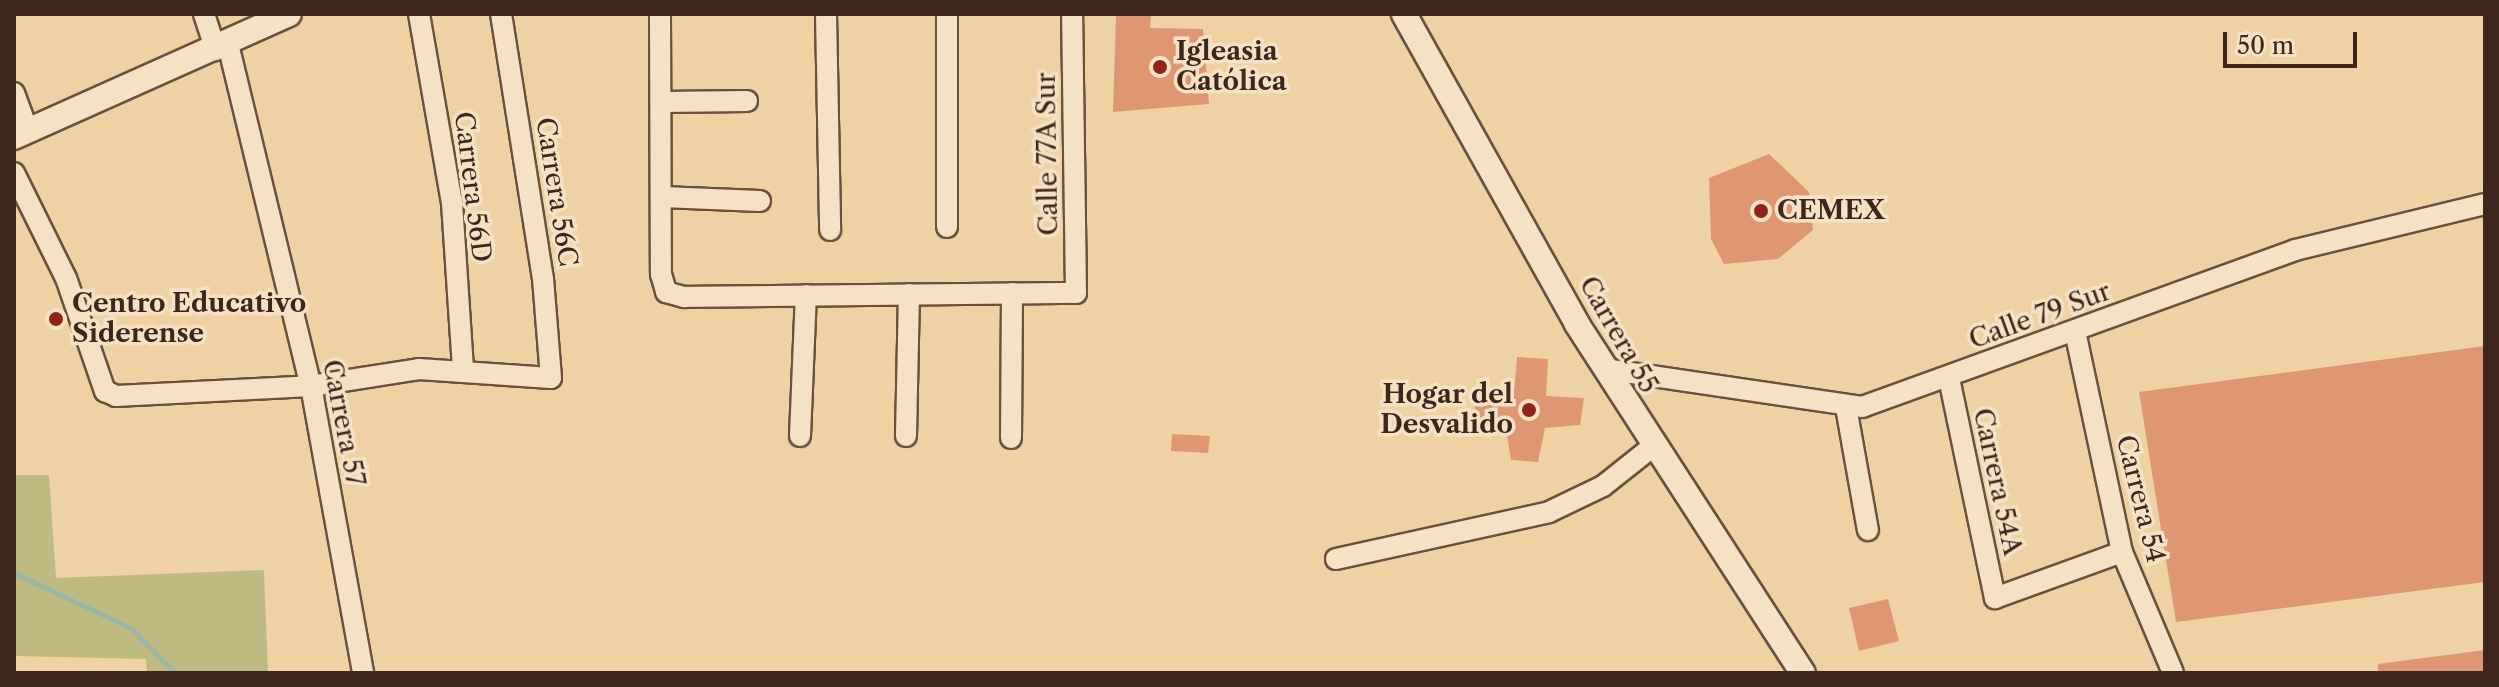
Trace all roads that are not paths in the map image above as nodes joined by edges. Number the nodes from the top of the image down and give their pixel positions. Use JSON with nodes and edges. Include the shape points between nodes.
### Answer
{"nodes":[{"id":1,"x":204,"y":14,"type":"edge"},
{"id":2,"x":289,"y":14,"type":"edge"},
{"id":3,"x":419,"y":14,"type":"edge"},
{"id":4,"x":501,"y":14,"type":"edge"},
{"id":5,"x":660,"y":14,"type":"edge"},
{"id":6,"x":826,"y":14,"type":"edge"},
{"id":7,"x":947,"y":14,"type":"edge"},
{"id":8,"x":1072,"y":14,"type":"edge"},
{"id":9,"x":1404,"y":14,"type":"edge"},
{"id":10,"x":222,"y":47,"type":"junction"},
{"id":11,"x":14,"y":93,"type":"edge"},
{"id":12,"x":747,"y":101,"type":"dead end"},
{"id":13,"x":661,"y":102,"type":"junction"},
{"id":14,"x":20,"y":133,"type":"edge"},
{"id":15,"x":14,"y":173,"type":"edge"},
{"id":16,"x":662,"y":197,"type":"junction"},
{"id":17,"x":760,"y":201,"type":"dead end"},
{"id":18,"x":2485,"y":204,"type":"edge"},
{"id":19,"x":947,"y":227,"type":"dead end"},
{"id":20,"x":830,"y":230,"type":"dead end"},
{"id":21,"x":1012,"y":293,"type":"junction"},
{"id":22,"x":909,"y":294,"type":"junction"},
{"id":23,"x":806,"y":295,"type":"junction"},
{"id":24,"x":2075,"y":331,"type":"junction"},
{"id":25,"x":463,"y":368,"type":"junction"},
{"id":26,"x":1605,"y":369,"type":"junction"},
{"id":27,"x":1949,"y":378,"type":"junction"},
{"id":28,"x":311,"y":386,"type":"junction"},
{"id":29,"x":1846,"y":407,"type":"junction"},
{"id":30,"x":800,"y":436,"type":"dead end"},
{"id":31,"x":906,"y":436,"type":"dead end"},
{"id":32,"x":1011,"y":438,"type":"dead end"},
{"id":33,"x":1652,"y":447,"type":"junction"},
{"id":34,"x":1868,"y":530,"type":"dead end"},
{"id":35,"x":2122,"y":552,"type":"junction"},
{"id":36,"x":1336,"y":559,"type":"dead end"},
{"id":37,"x":363,"y":673,"type":"edge"},
{"id":38,"x":1803,"y":673,"type":"edge"},
{"id":39,"x":2173,"y":673,"type":"edge"}],
"edges":[{"from":1,"to":10,"type":"street","name":"Carrera 57"},
{"from":2,"to":10,"type":"street"},
{"from":3,"to":25,"type":"street","name":"Carrera 56D","via":[[452,203]]},
{"from":4,"to":25,"type":"street","name":"Carrera 56C","via":[[543,279],[551,378]]},
{"from":5,"to":13,"type":"street"},
{"from":6,"to":20,"type":"street"},
{"from":7,"to":19,"type":"street"},
{"from":8,"to":21,"type":"street","name":"Calle 77A Sur","via":[[1076,293]]},
{"from":9,"to":26,"type":"street","name":"Carrera 55"},
{"from":10,"to":14,"type":"street"},
{"from":10,"to":28,"type":"street","name":"Carrera 57"},
{"from":11,"to":14,"type":"street"},
{"from":12,"to":13,"type":"street"},
{"from":13,"to":16,"type":"street"},
{"from":15,"to":28,"type":"street","via":[[66,278],[105,391]]},
{"from":16,"to":17,"type":"street"},
{"from":16,"to":23,"type":"street","via":[[666,292]]},
{"from":18,"to":24,"type":"street","name":"Calle 79 Sur","via":[[2325,240]]},
{"from":21,"to":22,"type":"street"},
{"from":21,"to":32,"type":"street"},
{"from":22,"to":23,"type":"street"},
{"from":22,"to":31,"type":"street"},
{"from":23,"to":30,"type":"street"},
{"from":24,"to":27,"type":"street","name":"Calle 79 Sur"},
{"from":24,"to":35,"type":"street","name":"Carrera 54"},
{"from":25,"to":28,"type":"street"},
{"from":26,"to":29,"type":"street","name":"Calle 79 Sur"},
{"from":26,"to":33,"type":"street","name":"Carrera 55"},
{"from":27,"to":29,"type":"street","name":"Calle 79 Sur"},
{"from":27,"to":35,"type":"street","name":"Carrera 54A","via":[[1995,598]]},
{"from":28,"to":37,"type":"street","name":"Carrera 57"},
{"from":29,"to":34,"type":"street"},
{"from":33,"to":36,"type":"street","via":[[1603,486],[1549,512]]},
{"from":33,"to":38,"type":"street","name":"Carrera 55"},
{"from":35,"to":39,"type":"street","name":"Carrera 54"}]}
